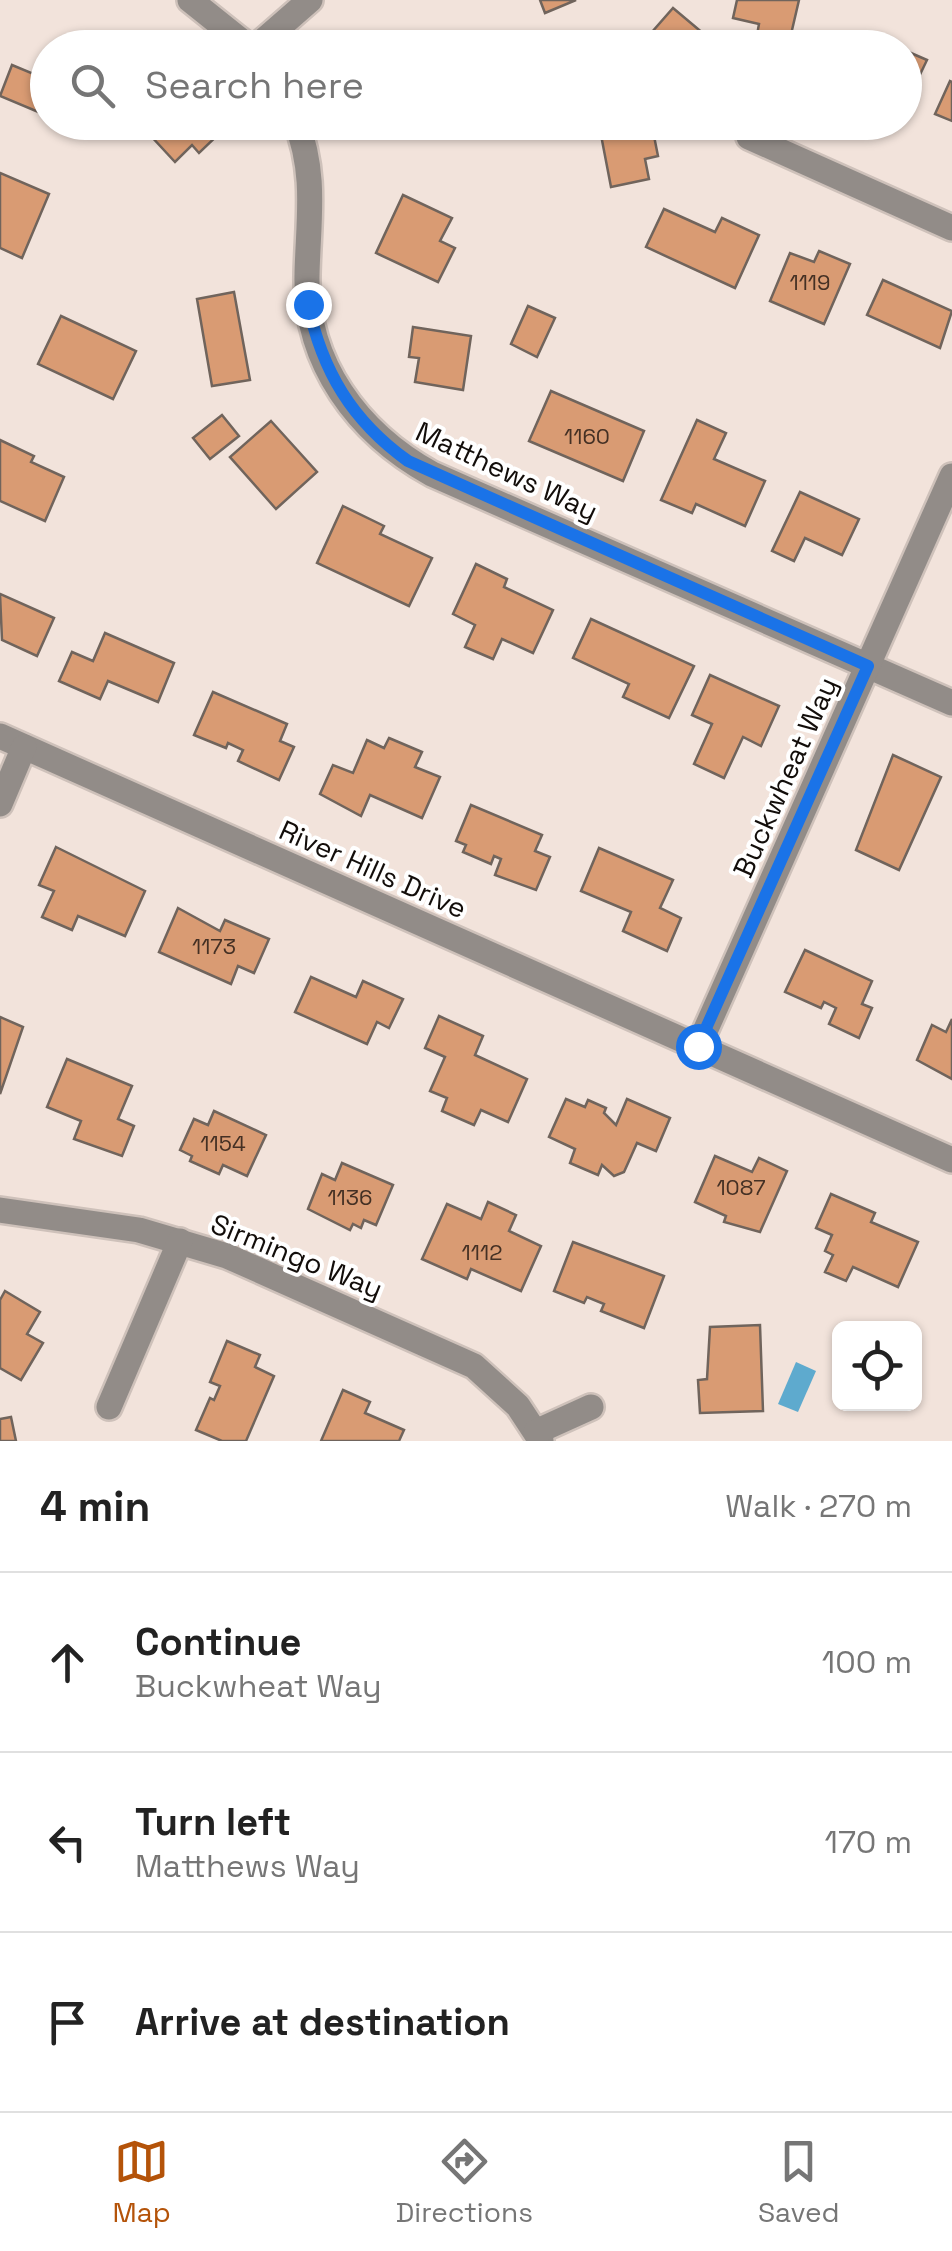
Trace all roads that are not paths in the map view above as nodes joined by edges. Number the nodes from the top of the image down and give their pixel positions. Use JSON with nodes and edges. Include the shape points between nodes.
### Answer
{"nodes":[{"id":1,"x":190,"y":0,"type":"edge"},
{"id":2,"x":310,"y":0,"type":"edge"},
{"id":3,"x":229,"y":30,"type":"edge"},
{"id":4,"x":274,"y":30,"type":"edge"},
{"id":5,"x":300,"y":140,"type":"edge"},
{"id":6,"x":754,"y":140,"type":"edge"},
{"id":7,"x":952,"y":228,"type":"edge"},
{"id":8,"x":952,"y":476,"type":"edge"},
{"id":9,"x":868,"y":666,"type":"junction"},
{"id":10,"x":952,"y":703,"type":"edge"},
{"id":11,"x":0,"y":736,"type":"edge"},
{"id":12,"x":24,"y":747,"type":"junction"},
{"id":13,"x":0,"y":804,"type":"edge"},
{"id":14,"x":698,"y":1046,"type":"junction"},
{"id":15,"x":952,"y":1160,"type":"edge"},
{"id":16,"x":0,"y":1210,"type":"edge"},
{"id":17,"x":180,"y":1241,"type":"junction"},
{"id":18,"x":109,"y":1407,"type":"dead end"},
{"id":19,"x":592,"y":1407,"type":"dead end"},
{"id":20,"x":539,"y":1436,"type":"edge"}],
"edges":[{"from":1,"to":3,"type":"street"},
{"from":2,"to":4,"type":"street"},
{"from":5,"to":9,"type":"street","name":"Matthews Way","via":[[312,188],[307,276],[314,331],[334,382],[386,445],[432,474]]},
{"from":6,"to":7,"type":"street"},
{"from":8,"to":9,"type":"street","name":"Buckwheat Way"},
{"from":9,"to":10,"type":"street","name":"Matthews Way"},
{"from":9,"to":14,"type":"street","name":"Buckwheat Way"},
{"from":11,"to":12,"type":"street","name":"River Hills Drive"},
{"from":12,"to":13,"type":"street"},
{"from":12,"to":14,"type":"street","name":"River Hills Drive"},
{"from":14,"to":15,"type":"street","name":"River Hills Drive"},
{"from":16,"to":17,"type":"street","name":"Sirmingo Way"},
{"from":17,"to":18,"type":"street"},
{"from":17,"to":20,"type":"street","name":"Sirmingo Way","via":[[448,1351],[498,1384]]},
{"from":19,"to":20,"type":"street","name":"Sirmingo Way"}]}
